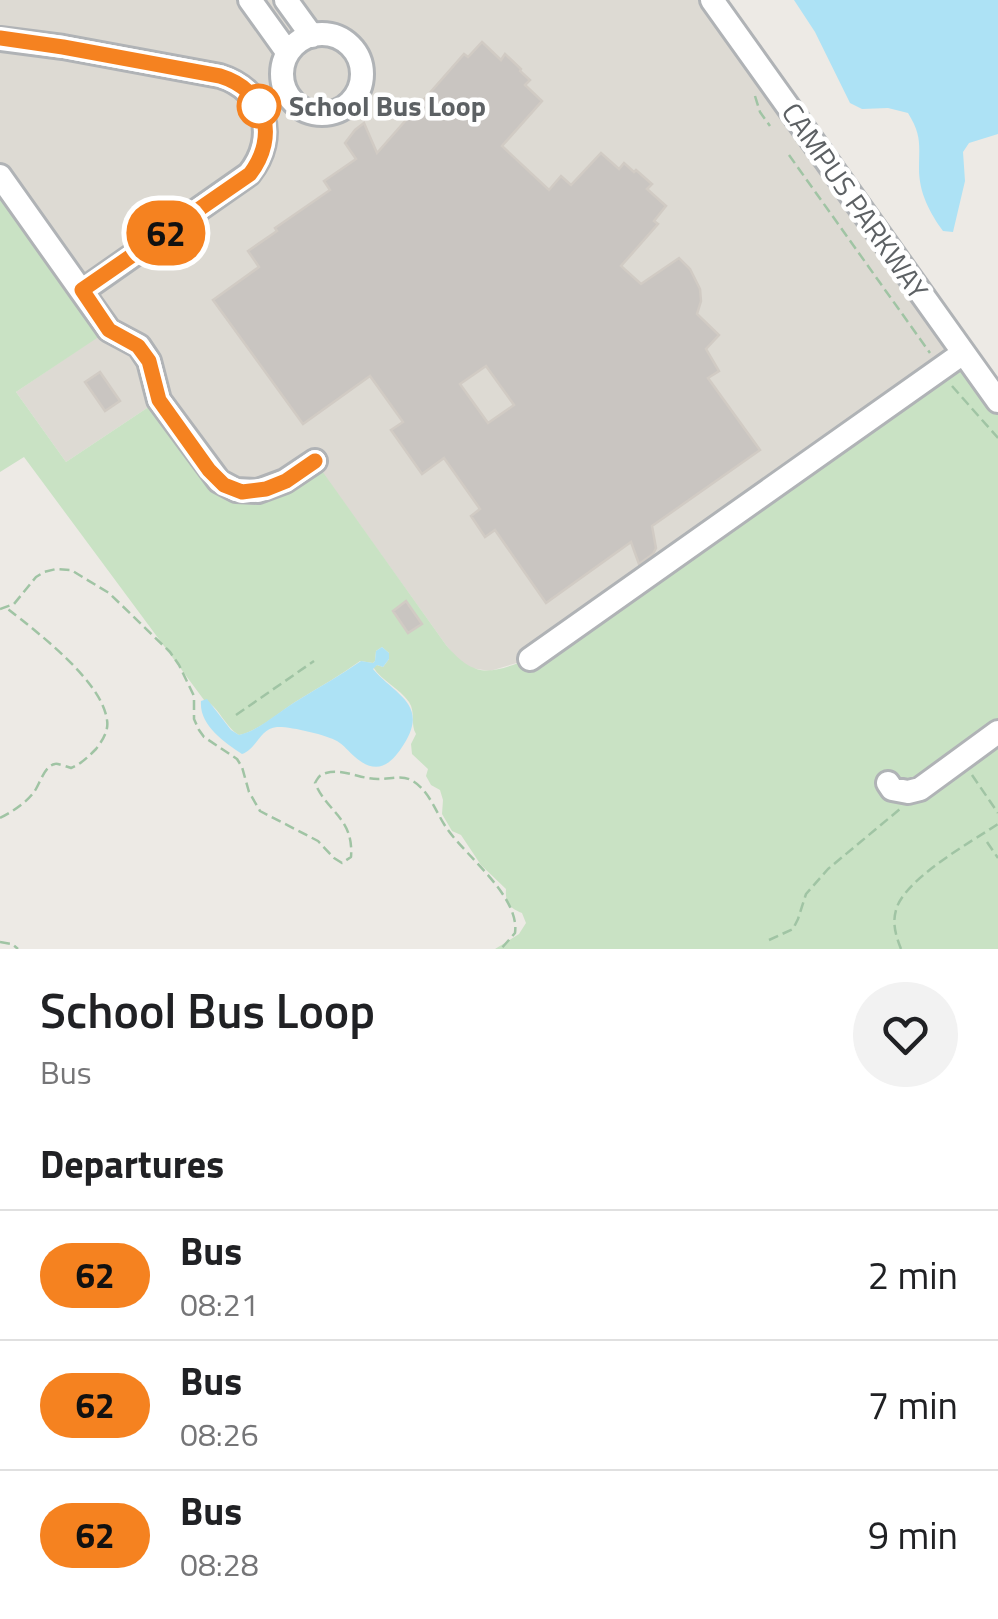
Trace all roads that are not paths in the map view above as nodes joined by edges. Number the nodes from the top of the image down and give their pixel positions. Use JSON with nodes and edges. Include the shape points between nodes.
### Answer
{"nodes":[{"id":1,"x":250,"y":0,"type":"edge"},
{"id":2,"x":286,"y":0,"type":"edge"},
{"id":3,"x":712,"y":0,"type":"edge"},
{"id":4,"x":312,"y":36,"type":"junction"},
{"id":5,"x":0,"y":38,"type":"edge"},
{"id":6,"x":288,"y":52,"type":"junction"},
{"id":7,"x":0,"y":176,"type":"edge"},
{"id":8,"x":82,"y":290,"type":"junction"},
{"id":9,"x":963,"y":353,"type":"junction"},
{"id":10,"x":998,"y":401,"type":"edge"},
{"id":11,"x":315,"y":461,"type":"dead end"},
{"id":12,"x":530,"y":659,"type":"dead end"},
{"id":13,"x":998,"y":732,"type":"edge"},
{"id":14,"x":888,"y":783,"type":"dead end"}],
"edges":[{"from":1,"to":6,"type":"street"},
{"from":2,"to":4,"type":"street"},
{"from":3,"to":9,"type":"street","name":"CAMPUS PARKWAY"},
{"from":4,"to":6,"type":"street"},
{"from":4,"to":6,"type":"street","via":[[339,38],[360,60],[362,81],[346,107],[318,114],[299,108],[283,84]]},
{"from":5,"to":8,"type":"street","via":[[220,76],[242,85],[262,111],[264,143],[250,174]]},
{"from":7,"to":8,"type":"street"},
{"from":8,"to":11,"type":"street","via":[[109,330],[138,346],[149,361],[159,400],[224,485],[242,492],[266,489]]},
{"from":9,"to":10,"type":"street","name":"CAMPUS PARKWAY"},
{"from":9,"to":12,"type":"street"},
{"from":13,"to":14,"type":"street","via":[[920,789],[892,789]]}]}
